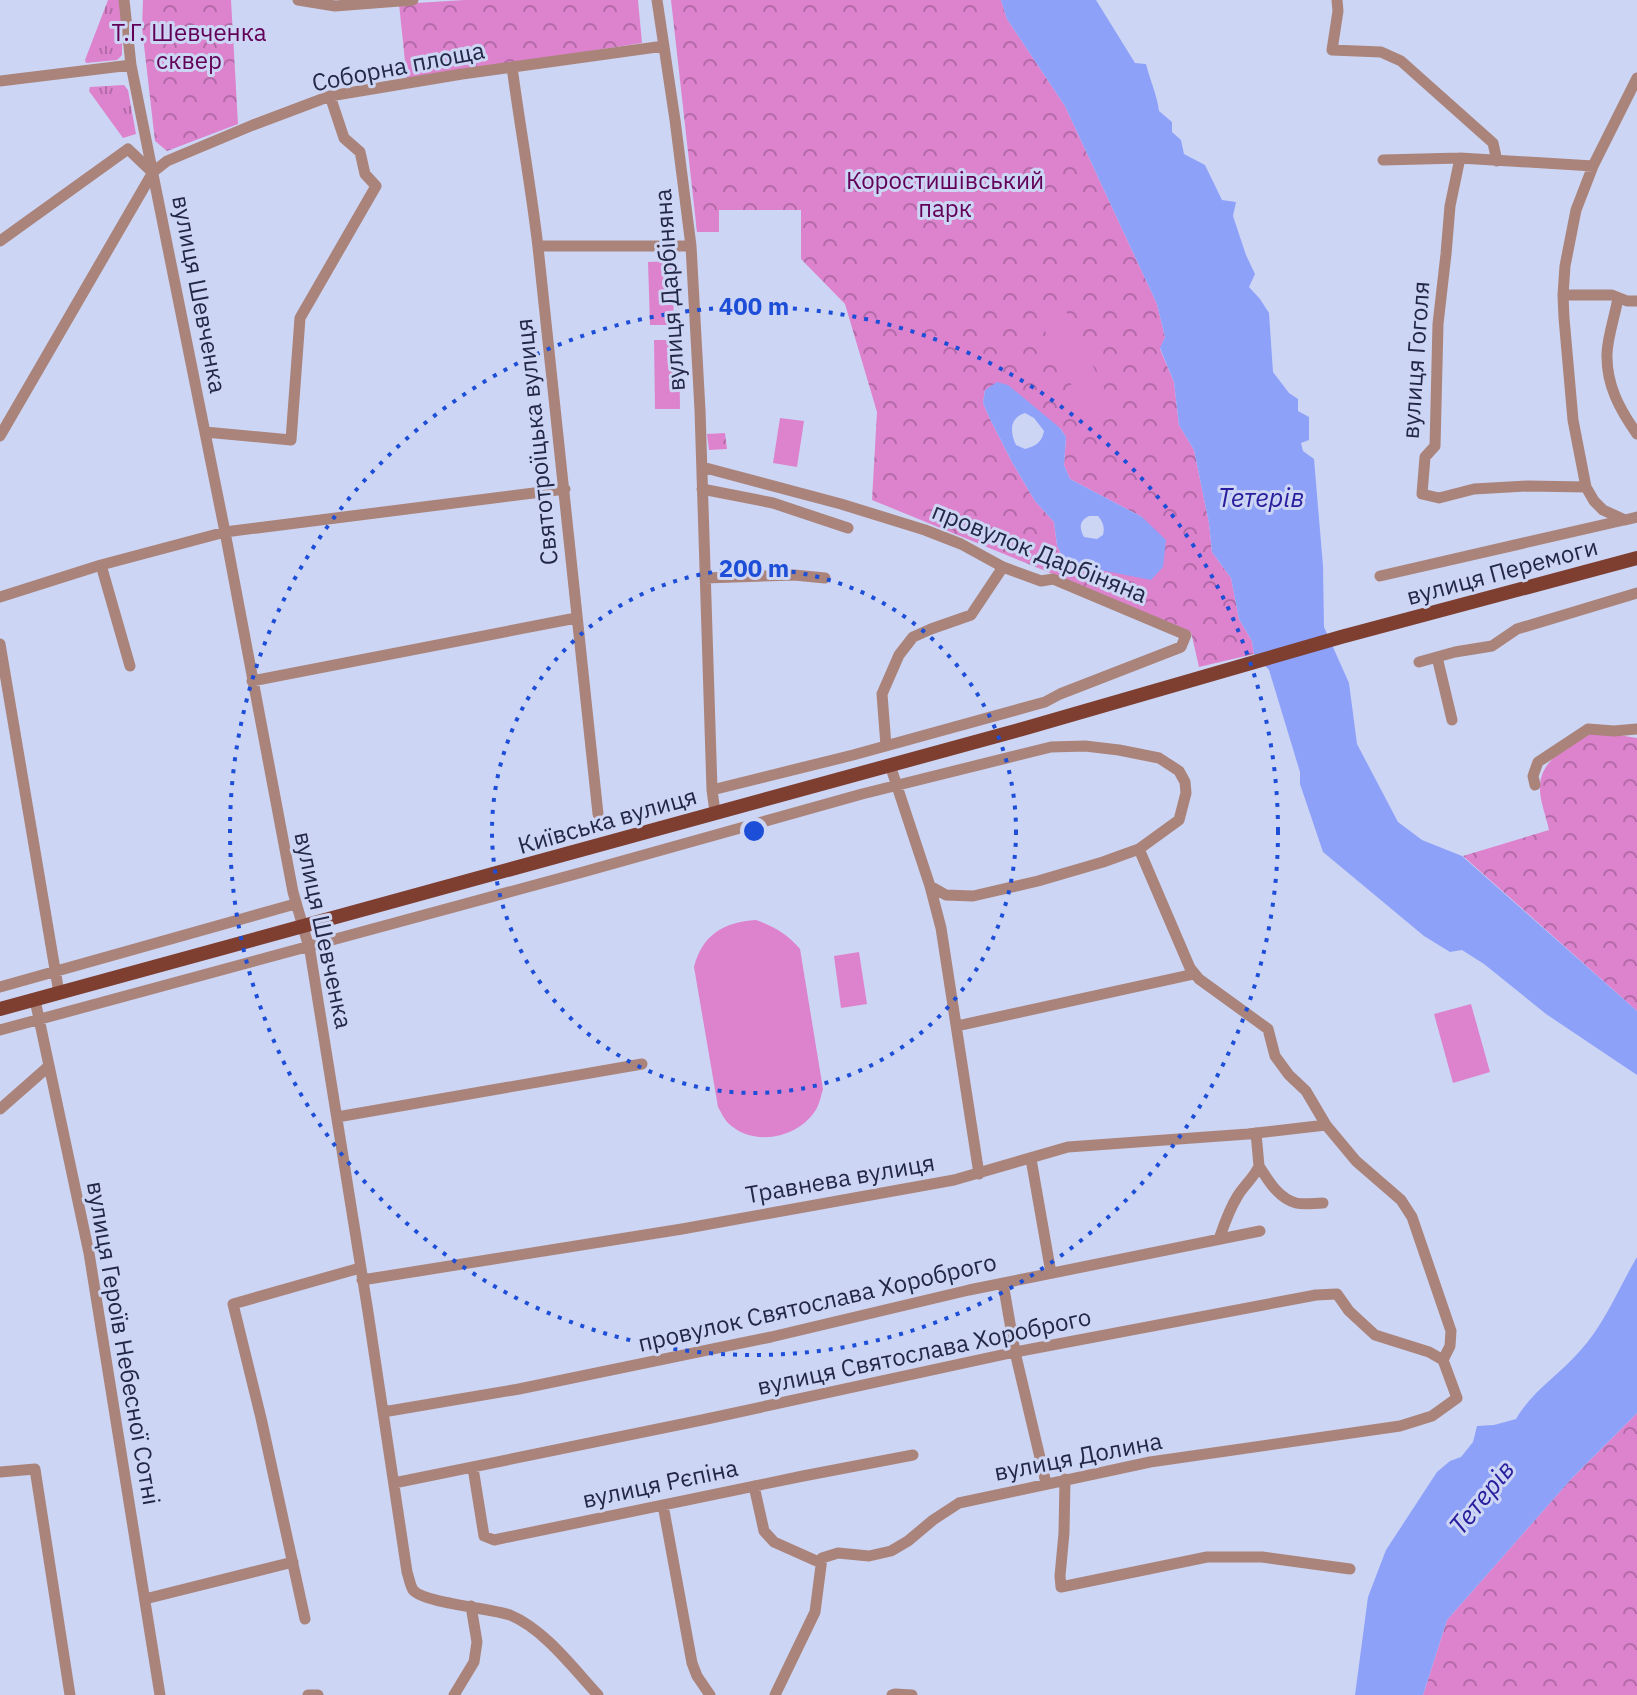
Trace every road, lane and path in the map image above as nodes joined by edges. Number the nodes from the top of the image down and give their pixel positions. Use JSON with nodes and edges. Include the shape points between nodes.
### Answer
{"nodes":[{"id":1,"x":124,"y":0,"type":"edge"},
{"id":2,"x":298,"y":0,"type":"edge"},
{"id":3,"x":413,"y":0,"type":"edge"},
{"id":4,"x":657,"y":0,"type":"edge"},
{"id":5,"x":1337,"y":0,"type":"edge"},
{"id":6,"x":333,"y":3,"type":"edge"},
{"id":7,"x":664,"y":46,"type":"junction"},
{"id":8,"x":131,"y":65,"type":"junction"},
{"id":9,"x":512,"y":67,"type":"junction"},
{"id":10,"x":1637,"y":78,"type":"edge"},
{"id":11,"x":0,"y":81,"type":"edge"},
{"id":12,"x":330,"y":96,"type":"junction"},
{"id":13,"x":1460,"y":158,"type":"junction"},
{"id":14,"x":1383,"y":160,"type":"dead end"},
{"id":15,"x":1497,"y":161,"type":"junction"},
{"id":16,"x":1593,"y":166,"type":"junction"},
{"id":17,"x":153,"y":172,"type":"junction"},
{"id":18,"x":0,"y":241,"type":"edge"},
{"id":19,"x":538,"y":246,"type":"junction"},
{"id":20,"x":691,"y":246,"type":"junction"},
{"id":21,"x":1563,"y":295,"type":"junction"},
{"id":22,"x":1618,"y":298,"type":"junction"},
{"id":23,"x":1637,"y":301,"type":"edge"},
{"id":24,"x":205,"y":432,"type":"junction"},
{"id":25,"x":1637,"y":434,"type":"edge"},
{"id":26,"x":0,"y":436,"type":"edge"},
{"id":27,"x":702,"y":467,"type":"junction"},
{"id":28,"x":1586,"y":487,"type":"junction"},
{"id":29,"x":565,"y":489,"type":"junction"},
{"id":30,"x":702,"y":489,"type":"junction"},
{"id":31,"x":1631,"y":518,"type":"edge"},
{"id":32,"x":848,"y":528,"type":"dead end"},
{"id":33,"x":225,"y":532,"type":"junction"},
{"id":34,"x":1637,"y":558,"type":"edge"},
{"id":35,"x":101,"y":565,"type":"junction"},
{"id":36,"x":1003,"y":567,"type":"junction"},
{"id":37,"x":1380,"y":576,"type":"dead end"},
{"id":38,"x":705,"y":578,"type":"junction"},
{"id":39,"x":825,"y":578,"type":"dead end"},
{"id":40,"x":1637,"y":593,"type":"edge"},
{"id":41,"x":0,"y":597,"type":"edge"},
{"id":42,"x":576,"y":618,"type":"junction"},
{"id":43,"x":0,"y":644,"type":"edge"},
{"id":44,"x":1437,"y":657,"type":"junction"},
{"id":45,"x":1419,"y":662,"type":"dead end"},
{"id":46,"x":130,"y":666,"type":"dead end"},
{"id":47,"x":1226,"y":670,"type":"joint"},
{"id":48,"x":252,"y":681,"type":"junction"},
{"id":49,"x":1452,"y":720,"type":"dead end"},
{"id":50,"x":1637,"y":729,"type":"edge"},
{"id":51,"x":886,"y":746,"type":"junction"},
{"id":52,"x":890,"y":765,"type":"junction"},
{"id":53,"x":1535,"y":785,"type":"dead end"},
{"id":54,"x":898,"y":787,"type":"junction"},
{"id":55,"x":712,"y":790,"type":"junction"},
{"id":56,"x":715,"y":812,"type":"junction"},
{"id":57,"x":598,"y":814,"type":"dead end"},
{"id":58,"x":1139,"y":849,"type":"junction"},
{"id":59,"x":930,"y":886,"type":"junction"},
{"id":60,"x":295,"y":904,"type":"junction"},
{"id":61,"x":302,"y":926,"type":"junction"},
{"id":62,"x":308,"y":947,"type":"junction"},
{"id":63,"x":55,"y":972,"type":"junction"},
{"id":64,"x":1194,"y":974,"type":"junction"},
{"id":65,"x":0,"y":987,"type":"edge"},
{"id":66,"x":59,"y":993,"type":"junction"},
{"id":67,"x":35,"y":1000,"type":"junction"},
{"id":68,"x":0,"y":1009,"type":"edge"},
{"id":69,"x":39,"y":1020,"type":"junction"},
{"id":70,"x":957,"y":1026,"type":"junction"},
{"id":71,"x":0,"y":1030,"type":"edge"},
{"id":72,"x":642,"y":1064,"type":"dead end"},
{"id":73,"x":49,"y":1066,"type":"junction"},
{"id":74,"x":0,"y":1109,"type":"edge"},
{"id":75,"x":337,"y":1117,"type":"junction"},
{"id":76,"x":1326,"y":1125,"type":"junction"},
{"id":77,"x":1256,"y":1133,"type":"junction"},
{"id":78,"x":1031,"y":1159,"type":"junction"},
{"id":79,"x":1259,"y":1166,"type":"junction"},
{"id":80,"x":979,"y":1174,"type":"junction"},
{"id":81,"x":1323,"y":1203,"type":"dead end"},
{"id":82,"x":1260,"y":1231,"type":"dead end"},
{"id":83,"x":1219,"y":1239,"type":"junction"},
{"id":84,"x":1051,"y":1273,"type":"junction"},
{"id":85,"x":361,"y":1274,"type":"junction"},
{"id":86,"x":1003,"y":1283,"type":"junction"},
{"id":87,"x":1015,"y":1352,"type":"junction"},
{"id":88,"x":1443,"y":1360,"type":"junction"},
{"id":89,"x":383,"y":1412,"type":"junction"},
{"id":90,"x":913,"y":1455,"type":"dead end"},
{"id":91,"x":473,"y":1468,"type":"junction"},
{"id":92,"x":0,"y":1472,"type":"edge"},
{"id":93,"x":1065,"y":1479,"type":"junction"},
{"id":94,"x":394,"y":1483,"type":"junction"},
{"id":95,"x":1046,"y":1483,"type":"junction"},
{"id":96,"x":754,"y":1486,"type":"junction"},
{"id":97,"x":663,"y":1505,"type":"junction"},
{"id":98,"x":293,"y":1562,"type":"junction"},
{"id":99,"x":821,"y":1563,"type":"junction"},
{"id":100,"x":1350,"y":1569,"type":"dead end"},
{"id":101,"x":145,"y":1599,"type":"junction"},
{"id":102,"x":471,"y":1606,"type":"junction"},
{"id":103,"x":305,"y":1619,"type":"dead end"},
{"id":104,"x":70,"y":1695,"type":"edge"},
{"id":105,"x":160,"y":1695,"type":"edge"},
{"id":106,"x":308,"y":1695,"type":"edge"},
{"id":107,"x":318,"y":1695,"type":"edge"},
{"id":108,"x":454,"y":1695,"type":"edge"},
{"id":109,"x":598,"y":1695,"type":"edge"},
{"id":110,"x":710,"y":1695,"type":"edge"},
{"id":111,"x":775,"y":1695,"type":"edge"},
{"id":112,"x":892,"y":1695,"type":"edge"},
{"id":113,"x":912,"y":1695,"type":"edge"}],
"edges":[{"from":1,"to":8,"type":"street","name":"вулиця Шевченка"},
{"from":2,"to":6,"type":"street"},
{"from":3,"to":6,"type":"street"},
{"from":4,"to":7,"type":"street","name":"вулиця Дарбіняна"},
{"from":5,"to":15,"type":"street","via":[[1332,50],[1381,52],[1401,61],[1493,143]]},
{"from":7,"to":9,"type":"street","name":"Соборна площа"},
{"from":7,"to":20,"type":"street","name":"вулиця Дарбіняна"},
{"from":8,"to":11,"type":"street"},
{"from":8,"to":17,"type":"street","name":"вулиця Шевченка"},
{"from":9,"to":12,"type":"street","name":"Соборна площа"},
{"from":9,"to":19,"type":"street","name":"Святотроїцька вулиця"},
{"from":10,"to":16,"type":"street"},
{"from":12,"to":17,"type":"street","name":"Соборна площа","via":[[167,161]]},
{"from":12,"to":24,"type":"street","via":[[344,138],[360,152],[365,174],[376,186],[300,318],[291,440]]},
{"from":13,"to":14,"type":"street"},
{"from":13,"to":15,"type":"street"},
{"from":13,"to":28,"type":"street","name":"вулиця Гоголя","via":[[1438,324],[1435,446],[1425,457],[1422,494],[1439,498],[1474,489]]},
{"from":15,"to":16,"type":"street"},
{"from":16,"to":21,"type":"street","via":[[1576,210]]},
{"from":17,"to":18,"type":"street","via":[[128,149]]},
{"from":17,"to":24,"type":"street","name":"вулиця Шевченка"},
{"from":17,"to":26,"type":"street"},
{"from":19,"to":20,"type":"street"},
{"from":19,"to":29,"type":"street","name":"Святотроїцька вулиця"},
{"from":20,"to":27,"type":"street","name":"вулиця Дарбіняна"},
{"from":21,"to":22,"type":"street"},
{"from":21,"to":28,"type":"street","via":[[1573,420]]},
{"from":22,"to":23,"type":"street"},
{"from":22,"to":25,"type":"street","via":[[1607,354],[1611,384]]},
{"from":24,"to":33,"type":"street","name":"вулиця Шевченка"},
{"from":27,"to":30,"type":"street","name":"вулиця Дарбіняна"},
{"from":27,"to":36,"type":"street","name":"провулок Дарбіняна","via":[[925,530]]},
{"from":28,"to":31,"type":"street","via":[[1603,510]]},
{"from":29,"to":33,"type":"street"},
{"from":29,"to":42,"type":"street","name":"Святотроїцька вулиця"},
{"from":30,"to":32,"type":"street","via":[[773,503]]},
{"from":30,"to":38,"type":"street","name":"вулиця Дарбіняна"},
{"from":31,"to":37,"type":"street","name":"вулиця Перемоги"},
{"from":33,"to":35,"type":"street"},
{"from":33,"to":48,"type":"street","name":"вулиця Шевченка"},
{"from":34,"to":47,"type":"main road","name":"вулиця Перемоги"},
{"from":35,"to":41,"type":"street"},
{"from":35,"to":46,"type":"street"},
{"from":36,"to":51,"type":"street","via":[[971,615],[913,637],[899,655],[882,694]]},
{"from":36,"to":51,"type":"street","name":"провулок Дарбіняна","via":[[1041,581],[1053,579],[1186,635],[1181,647],[1045,702]]},
{"from":38,"to":39,"type":"street"},
{"from":38,"to":55,"type":"street","name":"вулиця Дарбіняна"},
{"from":40,"to":44,"type":"street","via":[[1517,629],[1492,646]]},
{"from":42,"to":48,"type":"street"},
{"from":42,"to":57,"type":"street","name":"Святотроїцька вулиця"},
{"from":43,"to":63,"type":"street"},
{"from":44,"to":45,"type":"street"},
{"from":44,"to":49,"type":"street"},
{"from":47,"to":52,"type":"main road","name":"Київська вулиця"},
{"from":48,"to":60,"type":"street","name":"вулиця Шевченка"},
{"from":50,"to":53,"type":"street","via":[[1588,729],[1538,762]]},
{"from":51,"to":55,"type":"street","name":"Київська вулиця"},
{"from":52,"to":54,"type":"street"},
{"from":52,"to":56,"type":"main road","name":"Київська вулиця"},
{"from":54,"to":58,"type":"street","name":"Київська вулиця","via":[[1051,747],[1085,746],[1159,758],[1179,771],[1186,793],[1179,820]]},
{"from":54,"to":59,"type":"street"},
{"from":54,"to":62,"type":"street","name":"Київська вулиця"},
{"from":55,"to":56,"type":"street","name":"вулиця Дарбіняна"},
{"from":56,"to":61,"type":"main road","name":"Київська вулиця"},
{"from":58,"to":59,"type":"street","via":[[973,896],[946,895]]},
{"from":58,"to":64,"type":"street"},
{"from":59,"to":70,"type":"street"},
{"from":60,"to":61,"type":"street","name":"вулиця Шевченка"},
{"from":60,"to":63,"type":"street"},
{"from":61,"to":62,"type":"street","name":"вулиця Шевченка"},
{"from":61,"to":66,"type":"main road","name":"Київська вулиця"},
{"from":62,"to":69,"type":"street","name":"Київська вулиця"},
{"from":62,"to":75,"type":"street","name":"вулиця Шевченка"},
{"from":63,"to":65,"type":"street"},
{"from":63,"to":66,"type":"street"},
{"from":64,"to":70,"type":"street"},
{"from":64,"to":76,"type":"street","via":[[1268,1029],[1275,1056],[1306,1091]]},
{"from":66,"to":67,"type":"main road","name":"Київська вулиця"},
{"from":67,"to":68,"type":"main road","name":"Київська вулиця"},
{"from":67,"to":69,"type":"street","name":"вулиця Героїв Небесної Сотні"},
{"from":69,"to":71,"type":"street","name":"Київська вулиця"},
{"from":69,"to":73,"type":"street","name":"вулиця Героїв Небесної Сотні"},
{"from":70,"to":80,"type":"street"},
{"from":72,"to":75,"type":"street"},
{"from":73,"to":74,"type":"street"},
{"from":73,"to":101,"type":"street","name":"вулиця Героїв Небесної Сотні","via":[[89,1253]]},
{"from":75,"to":85,"type":"street","name":"вулиця Шевченка"},
{"from":76,"to":77,"type":"street","name":"Травнева вулиця"},
{"from":76,"to":88,"type":"street","via":[[1412,1217],[1451,1331]]},
{"from":77,"to":78,"type":"street","name":"Травнева вулиця","via":[[1068,1147]]},
{"from":77,"to":79,"type":"street"},
{"from":78,"to":80,"type":"street","name":"Травнева вулиця"},
{"from":78,"to":84,"type":"street"},
{"from":79,"to":81,"type":"street","via":[[1285,1198]]},
{"from":79,"to":83,"type":"street","via":[[1235,1200]]},
{"from":80,"to":85,"type":"street","name":"Травнева вулиця","via":[[682,1229]]},
{"from":82,"to":83,"type":"street","name":"провулок Святослава Хороброго"},
{"from":83,"to":84,"type":"street","name":"провулок Святослава Хороброго"},
{"from":84,"to":86,"type":"street","name":"провулок Святослава Хороброго"},
{"from":85,"to":89,"type":"street","name":"вулиця Шевченка"},
{"from":85,"to":98,"type":"street","name":"Травнева вулиця","via":[[233,1304]]},
{"from":86,"to":87,"type":"street"},
{"from":86,"to":89,"type":"street","name":"провулок Святослава Хороброго","via":[[771,1337]]},
{"from":87,"to":88,"type":"street","name":"вулиця Святослава Хороброго","via":[[1337,1294],[1375,1335]]},
{"from":87,"to":91,"type":"street","name":"вулиця Святослава Хороброго"},
{"from":87,"to":95,"type":"street"},
{"from":88,"to":93,"type":"street","name":"вулиця Долина","via":[[1457,1398],[1432,1416],[1400,1426]]},
{"from":89,"to":94,"type":"street","name":"вулиця Шевченка"},
{"from":90,"to":96,"type":"street","name":"вулиця Рєпіна"},
{"from":91,"to":94,"type":"street","name":"вулиця Святослава Хороброго"},
{"from":91,"to":97,"type":"street","name":"вулиця Рєпіна","via":[[484,1536],[494,1540]]},
{"from":92,"to":104,"type":"street","via":[[35,1469]]},
{"from":93,"to":95,"type":"street","name":"вулиця Долина"},
{"from":93,"to":100,"type":"street","via":[[1061,1587],[1207,1557],[1262,1557]]},
{"from":94,"to":102,"type":"street","name":"вулиця Шевченка","via":[[411,1587],[416,1593]]},
{"from":95,"to":99,"type":"street","name":"вулиця Долина","via":[[959,1503],[891,1551],[869,1556],[838,1553]]},
{"from":96,"to":97,"type":"street","name":"вулиця Рєпіна"},
{"from":96,"to":99,"type":"street","via":[[764,1531],[774,1542]]},
{"from":97,"to":110,"type":"street","via":[[692,1663]]},
{"from":98,"to":101,"type":"street"},
{"from":98,"to":103,"type":"street"},
{"from":99,"to":111,"type":"street","via":[[815,1612]]},
{"from":101,"to":105,"type":"street","name":"вулиця Героїв Небесної Сотні"},
{"from":102,"to":108,"type":"street","via":[[477,1642],[474,1662]]},
{"from":102,"to":109,"type":"street","name":"вулиця Шевченка","via":[[512,1616],[531,1628]]},
{"from":106,"to":107,"type":"street"},
{"from":112,"to":113,"type":"street"}]}
